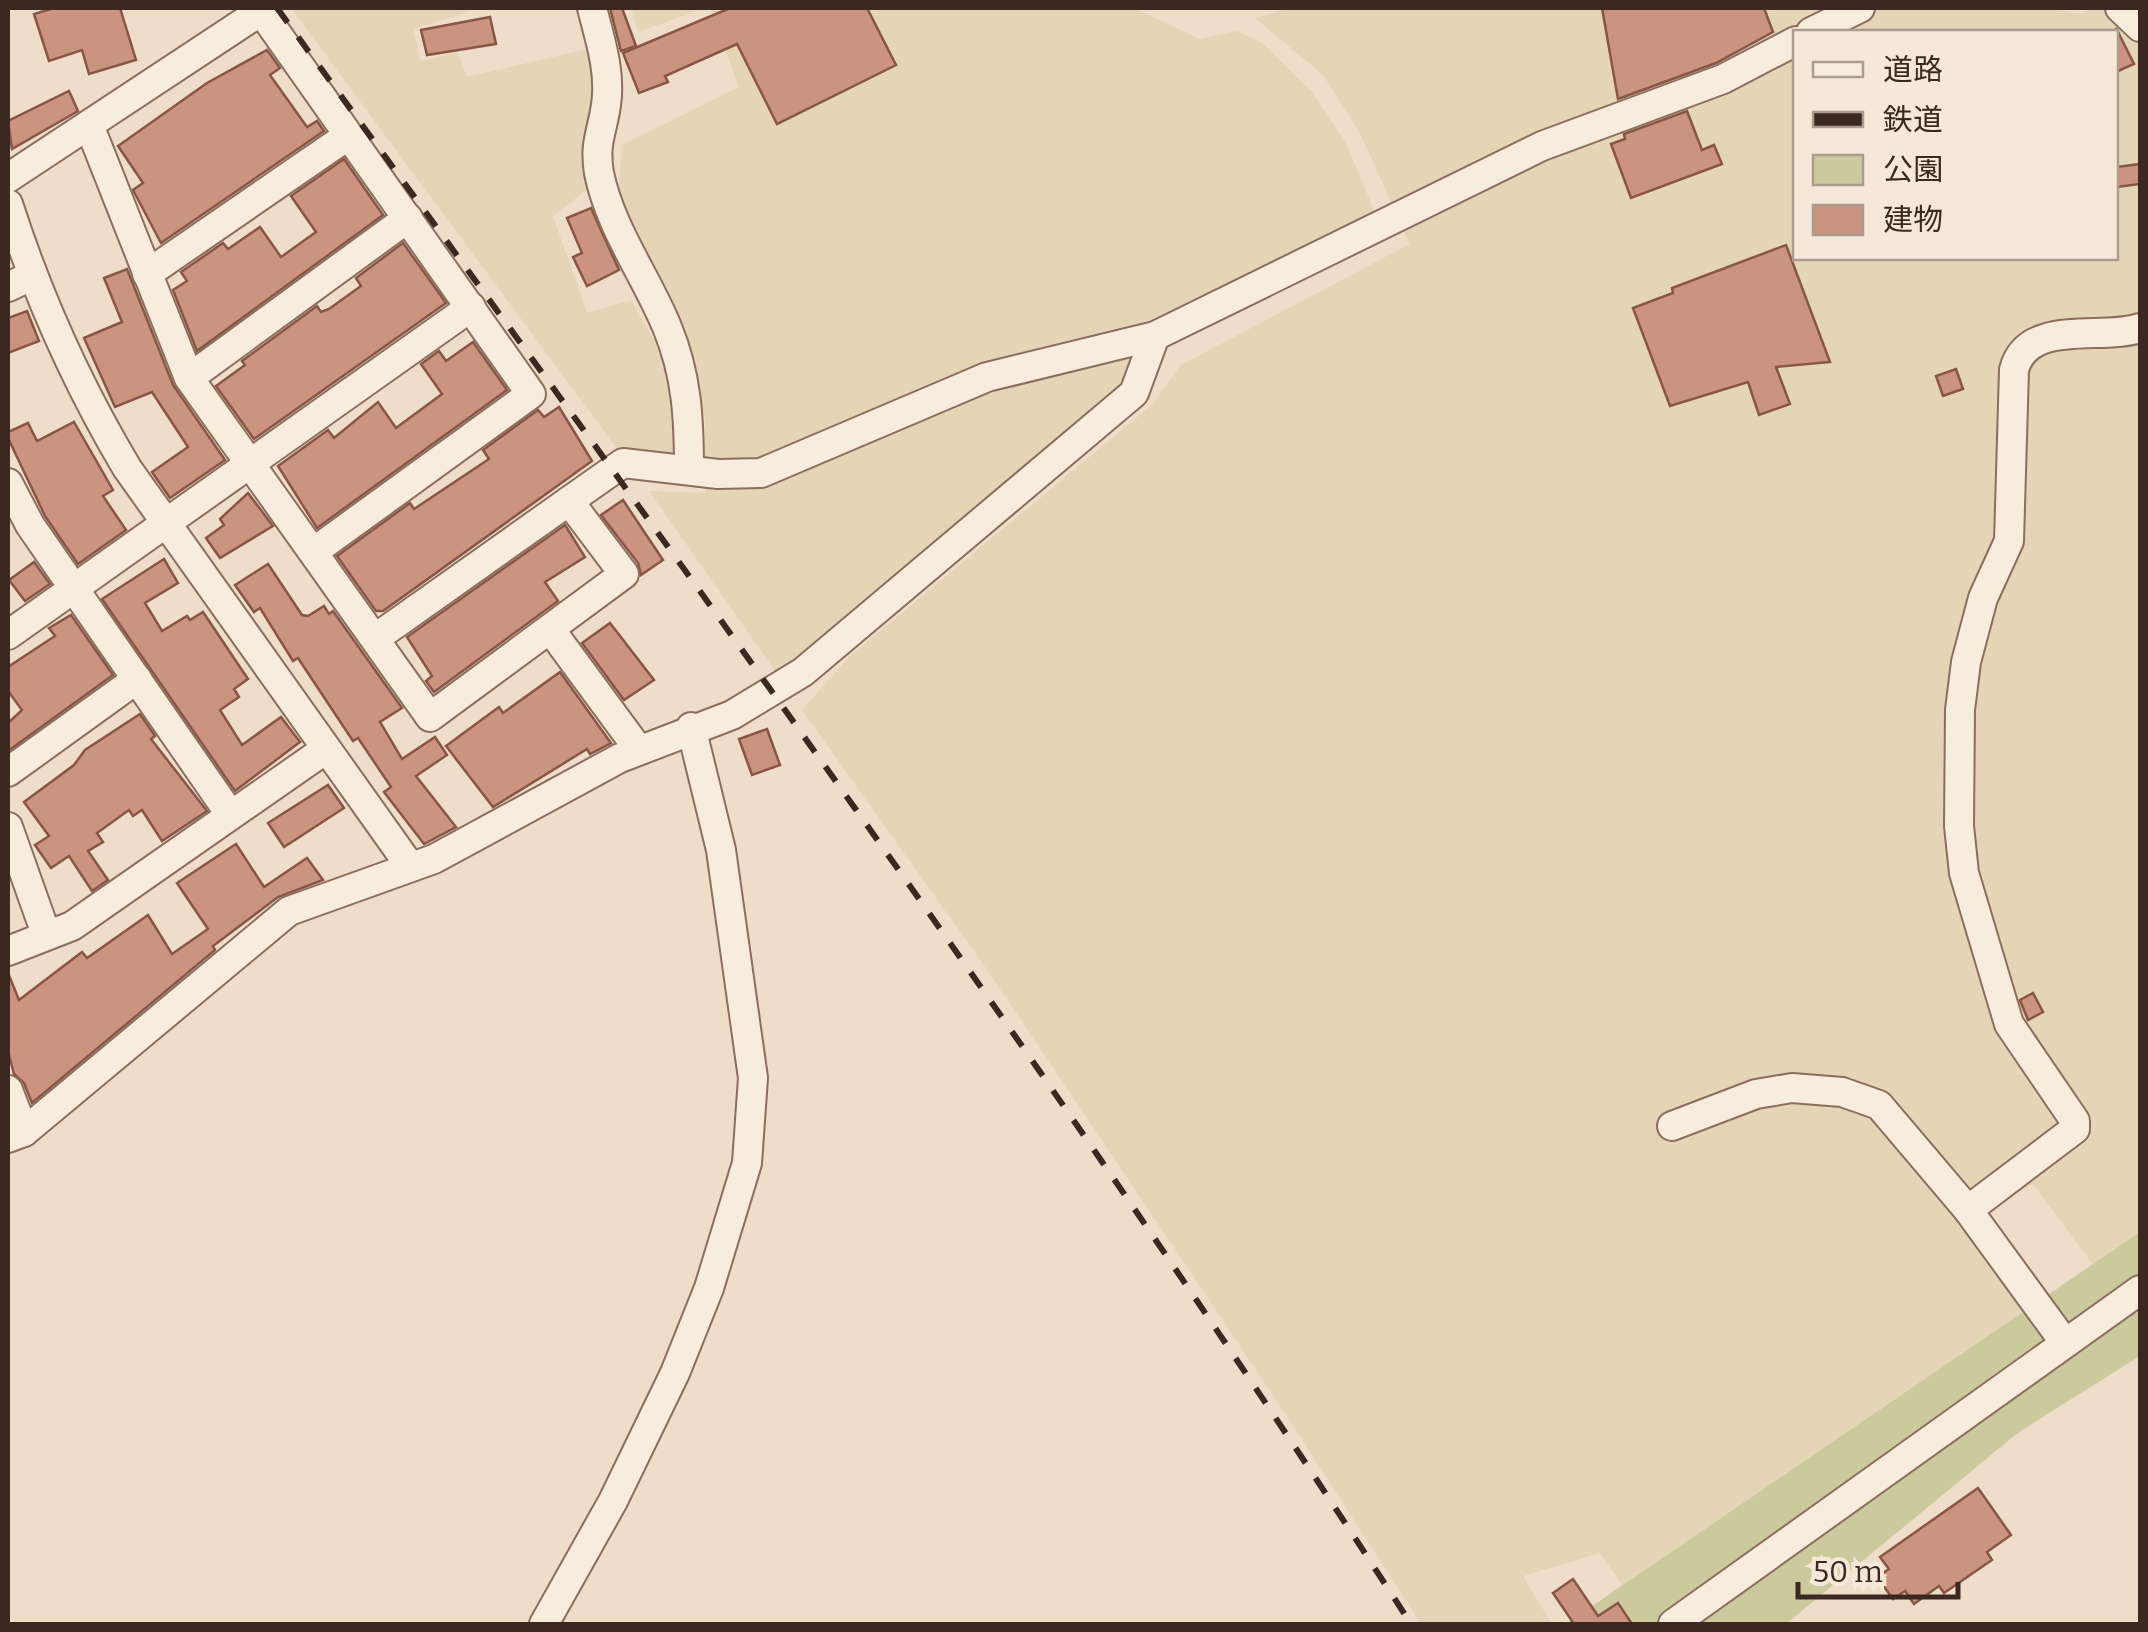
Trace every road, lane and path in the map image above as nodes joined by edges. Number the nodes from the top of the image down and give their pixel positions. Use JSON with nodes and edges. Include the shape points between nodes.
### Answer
{"nodes":[{"id":1,"x":592,"y":8,"type":"edge"},
{"id":2,"x":1860,"y":8,"type":"edge"},
{"id":3,"x":2120,"y":8,"type":"edge"},
{"id":4,"x":2140,"y":28,"type":"edge"},
{"id":5,"x":1816,"y":30,"type":"edge"},
{"id":6,"x":1793,"y":43,"type":"edge"},
{"id":7,"x":89,"y":125,"type":"junction"},
{"id":8,"x":346,"y":137,"type":"junction"},
{"id":9,"x":8,"y":178,"type":"edge"},
{"id":10,"x":8,"y":204,"type":"edge"},
{"id":11,"x":408,"y":218,"type":"junction"},
{"id":12,"x":147,"y":274,"type":"junction"},
{"id":13,"x":19,"y":281,"type":"edge"},
{"id":14,"x":471,"y":307,"type":"junction"},
{"id":15,"x":2140,"y":328,"type":"edge"},
{"id":16,"x":1155,"y":336,"type":"junction"},
{"id":17,"x":189,"y":378,"type":"junction"},
{"id":18,"x":251,"y":462,"type":"junction"},
{"id":19,"x":689,"y":470,"type":"junction"},
{"id":20,"x":8,"y":482,"type":"edge"},
{"id":21,"x":569,"y":500,"type":"junction"},
{"id":22,"x":165,"y":523,"type":"junction"},
{"id":23,"x":316,"y":550,"type":"junction"},
{"id":24,"x":73,"y":588,"type":"junction"},
{"id":25,"x":550,"y":629,"type":"junction"},
{"id":26,"x":8,"y":635,"type":"edge"},
{"id":27,"x":377,"y":637,"type":"junction"},
{"id":28,"x":137,"y":679,"type":"junction"},
{"id":29,"x":691,"y":728,"type":"junction"},
{"id":30,"x":326,"y":749,"type":"junction"},
{"id":31,"x":638,"y":750,"type":"junction"},
{"id":32,"x":8,"y":772,"type":"edge"},
{"id":33,"x":230,"y":814,"type":"junction"},
{"id":34,"x":8,"y":827,"type":"edge"},
{"id":35,"x":410,"y":866,"type":"junction"},
{"id":36,"x":46,"y":934,"type":"junction"},
{"id":37,"x":8,"y":951,"type":"edge"},
{"id":38,"x":8,"y":1090,"type":"edge"},
{"id":39,"x":1672,"y":1126,"type":"dead end"},
{"id":40,"x":16,"y":1135,"type":"edge"},
{"id":41,"x":1968,"y":1210,"type":"junction"},
{"id":42,"x":2140,"y":1290,"type":"edge"},
{"id":43,"x":2065,"y":1343,"type":"junction"},
{"id":44,"x":544,"y":1624,"type":"edge"},
{"id":45,"x":1674,"y":1624,"type":"edge"}],
"edges":[{"from":1,"to":19,"type":"street","via":[[607,67],[606,106],[595,141],[600,177],[667,327],[689,396]]},
{"from":2,"to":5,"type":"street"},
{"from":3,"to":4,"type":"street"},
{"from":6,"to":16,"type":"street","via":[[1723,79],[1542,146]]},
{"from":7,"to":8,"type":"street","via":[[261,11]]},
{"from":7,"to":9,"type":"street"},
{"from":7,"to":12,"type":"street"},
{"from":8,"to":11,"type":"street"},
{"from":8,"to":12,"type":"street"},
{"from":10,"to":13,"type":"street"},
{"from":11,"to":14,"type":"street"},
{"from":11,"to":17,"type":"street"},
{"from":12,"to":17,"type":"street"},
{"from":13,"to":22,"type":"street"},
{"from":14,"to":18,"type":"street"},
{"from":14,"to":23,"type":"street","via":[[532,394]]},
{"from":15,"to":41,"type":"street","via":[[2033,341],[2018,353],[2014,370],[2009,542],[1983,598],[1966,662],[1959,826],[1964,874],[2004,1012],[2075,1130]]},
{"from":16,"to":19,"type":"street","via":[[987,377],[761,473]]},
{"from":16,"to":29,"type":"street","via":[[1134,393],[803,672],[732,715]]},
{"from":17,"to":18,"type":"street"},
{"from":18,"to":22,"type":"street"},
{"from":18,"to":23,"type":"street"},
{"from":19,"to":21,"type":"street","via":[[624,462]]},
{"from":20,"to":24,"type":"street"},
{"from":21,"to":25,"type":"street","via":[[624,574]]},
{"from":21,"to":27,"type":"street"},
{"from":22,"to":24,"type":"street"},
{"from":22,"to":30,"type":"street"},
{"from":23,"to":27,"type":"street"},
{"from":24,"to":26,"type":"street"},
{"from":24,"to":28,"type":"street"},
{"from":25,"to":27,"type":"street","via":[[430,717]]},
{"from":25,"to":31,"type":"street"},
{"from":28,"to":32,"type":"street"},
{"from":28,"to":33,"type":"street"},
{"from":29,"to":31,"type":"street"},
{"from":29,"to":44,"type":"street","via":[[721,850],[753,1078],[747,1163],[675,1372]]},
{"from":30,"to":33,"type":"street"},
{"from":30,"to":35,"type":"street"},
{"from":31,"to":35,"type":"street"},
{"from":33,"to":36,"type":"street","via":[[72,926]]},
{"from":34,"to":36,"type":"street"},
{"from":35,"to":40,"type":"street","via":[[289,910]]},
{"from":36,"to":37,"type":"street"},
{"from":38,"to":40,"type":"street"},
{"from":39,"to":41,"type":"street","via":[[1756,1094],[1792,1088],[1842,1092],[1879,1105]]},
{"from":41,"to":43,"type":"street"},
{"from":42,"to":43,"type":"street"},
{"from":43,"to":45,"type":"street"}]}
